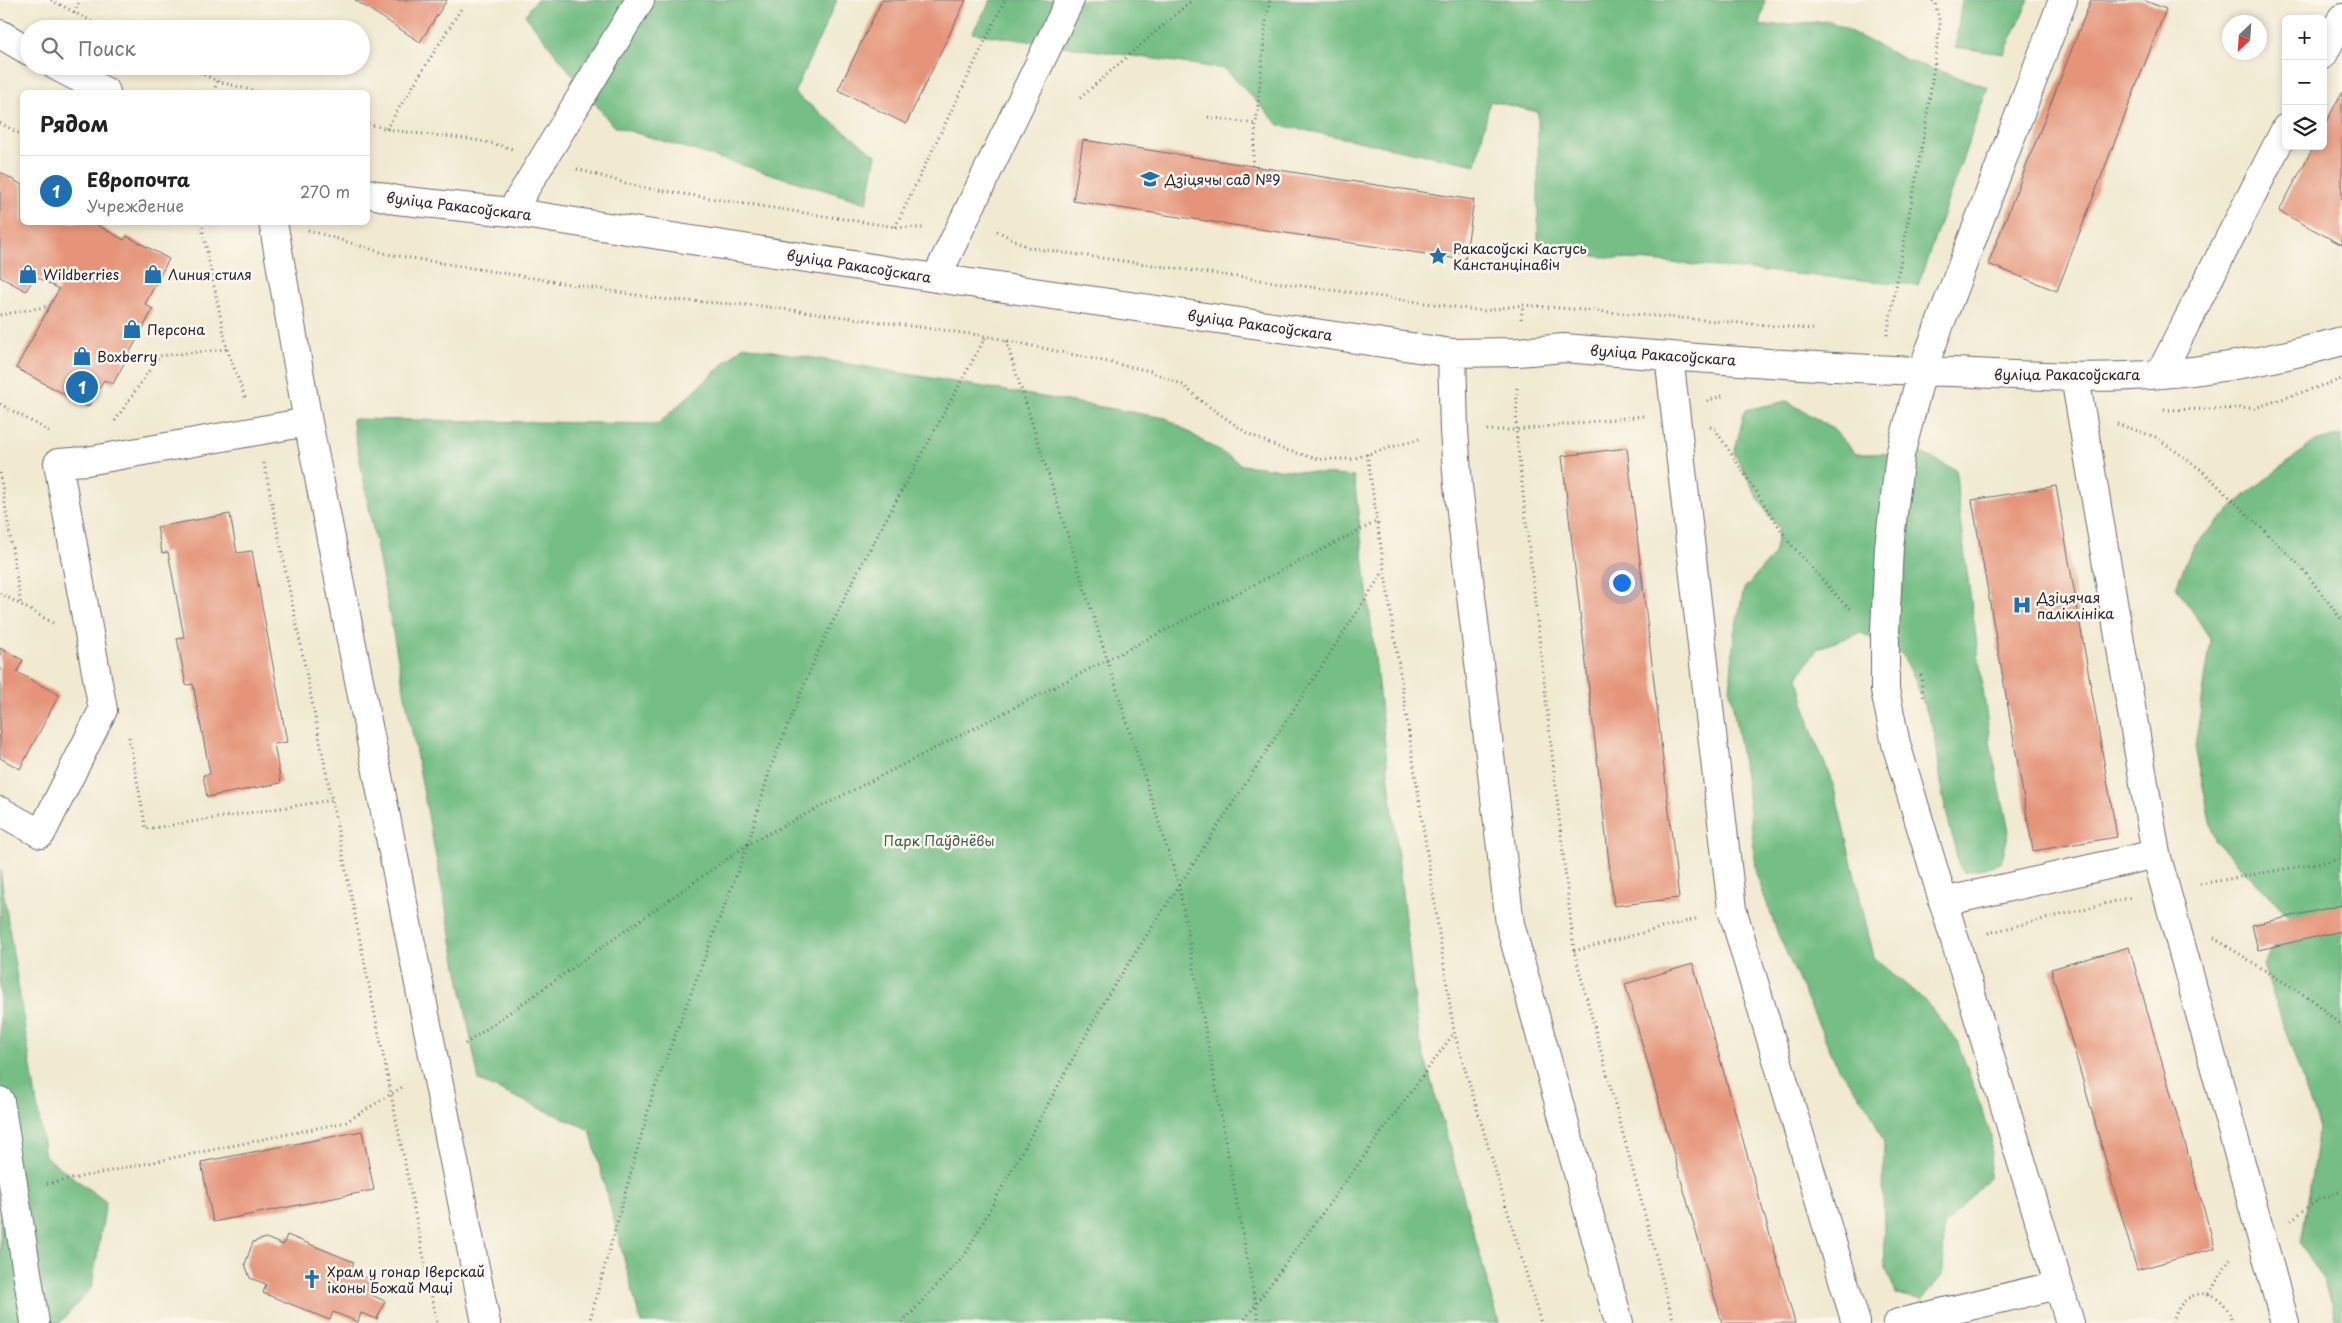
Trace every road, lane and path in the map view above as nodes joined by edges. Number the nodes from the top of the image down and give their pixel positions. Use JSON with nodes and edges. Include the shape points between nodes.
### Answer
{"nodes":[{"id":1,"x":51,"y":0,"type":"edge"},
{"id":2,"x":80,"y":0,"type":"edge"},
{"id":3,"x":640,"y":0,"type":"edge"},
{"id":4,"x":1005,"y":0,"type":"edge"},
{"id":5,"x":1070,"y":0,"type":"edge"},
{"id":6,"x":1192,"y":0,"type":"edge"},
{"id":7,"x":1270,"y":0,"type":"edge"},
{"id":8,"x":2063,"y":0,"type":"edge"},
{"id":9,"x":1933,"y":1,"type":"edge"},
{"id":10,"x":461,"y":9,"type":"dead end"},
{"id":11,"x":74,"y":13,"type":"junction"},
{"id":12,"x":2342,"y":18,"type":"edge"},
{"id":13,"x":88,"y":20,"type":"edge"},
{"id":14,"x":0,"y":34,"type":"edge"},
{"id":15,"x":20,"y":45,"type":"edge"},
{"id":16,"x":2327,"y":47,"type":"edge"},
{"id":17,"x":73,"y":75,"type":"edge"},
{"id":18,"x":205,"y":75,"type":"edge"},
{"id":19,"x":217,"y":81,"type":"junction"},
{"id":20,"x":102,"y":90,"type":"edge"},
{"id":21,"x":215,"y":90,"type":"edge"},
{"id":22,"x":251,"y":90,"type":"edge"},
{"id":23,"x":1080,"y":98,"type":"dead end"},
{"id":24,"x":1208,"y":117,"type":"dead end"},
{"id":25,"x":0,"y":123,"type":"edge"},
{"id":26,"x":1256,"y":124,"type":"junction"},
{"id":27,"x":370,"y":125,"type":"edge"},
{"id":28,"x":386,"y":129,"type":"junction"},
{"id":29,"x":20,"y":134,"type":"edge"},
{"id":30,"x":2282,"y":136,"type":"edge"},
{"id":31,"x":545,"y":160,"type":"junction"},
{"id":32,"x":1252,"y":166,"type":"dead end"},
{"id":33,"x":370,"y":194,"type":"edge"},
{"id":34,"x":511,"y":212,"type":"junction"},
{"id":35,"x":202,"y":225,"type":"edge"},
{"id":36,"x":274,"y":225,"type":"edge"},
{"id":37,"x":303,"y":228,"type":"dead end"},
{"id":38,"x":895,"y":228,"type":"junction"},
{"id":39,"x":958,"y":228,"type":"junction"},
{"id":40,"x":936,"y":278,"type":"junction"},
{"id":41,"x":1523,"y":305,"type":"junction"},
{"id":42,"x":50,"y":306,"type":"dead end"},
{"id":43,"x":0,"y":315,"type":"edge"},
{"id":44,"x":1818,"y":330,"type":"dead end"},
{"id":45,"x":1877,"y":335,"type":"dead end"},
{"id":46,"x":986,"y":336,"type":"junction"},
{"id":47,"x":1887,"y":336,"type":"junction"},
{"id":48,"x":1934,"y":339,"type":"junction"},
{"id":49,"x":1006,"y":340,"type":"junction"},
{"id":50,"x":2342,"y":341,"type":"edge"},
{"id":51,"x":227,"y":349,"type":"junction"},
{"id":52,"x":1518,"y":352,"type":"junction"},
{"id":53,"x":1452,"y":353,"type":"junction"},
{"id":54,"x":1669,"y":356,"type":"junction"},
{"id":55,"x":1922,"y":371,"type":"junction"},
{"id":56,"x":2160,"y":374,"type":"junction"},
{"id":57,"x":2075,"y":377,"type":"junction"},
{"id":58,"x":1675,"y":412,"type":"junction"},
{"id":59,"x":2081,"y":412,"type":"junction"},
{"id":60,"x":308,"y":422,"type":"junction"},
{"id":61,"x":109,"y":429,"type":"dead end"},
{"id":62,"x":1454,"y":430,"type":"junction"},
{"id":63,"x":1516,"y":430,"type":"junction"},
{"id":64,"x":258,"y":431,"type":"junction"},
{"id":65,"x":1367,"y":454,"type":"junction"},
{"id":66,"x":264,"y":462,"type":"junction"},
{"id":67,"x":254,"y":463,"type":"dead end"},
{"id":68,"x":0,"y":473,"type":"edge"},
{"id":69,"x":1376,"y":522,"type":"junction"},
{"id":70,"x":1383,"y":572,"type":"junction"},
{"id":71,"x":0,"y":593,"type":"edge"},
{"id":72,"x":21,"y":605,"type":"junction"},
{"id":73,"x":2342,"y":620,"type":"edge"},
{"id":74,"x":1885,"y":631,"type":"junction"},
{"id":75,"x":91,"y":643,"type":"junction"},
{"id":76,"x":1108,"y":660,"type":"junction"},
{"id":77,"x":1920,"y":667,"type":"dead end"},
{"id":78,"x":1924,"y":706,"type":"dead end"},
{"id":79,"x":128,"y":732,"type":"dead end"},
{"id":80,"x":332,"y":800,"type":"junction"},
{"id":81,"x":0,"y":811,"type":"edge"},
{"id":82,"x":748,"y":844,"type":"junction"},
{"id":83,"x":2156,"y":854,"type":"junction"},
{"id":84,"x":1178,"y":886,"type":"junction"},
{"id":85,"x":1972,"y":895,"type":"junction"},
{"id":86,"x":1944,"y":902,"type":"junction"},
{"id":87,"x":1732,"y":909,"type":"junction"},
{"id":88,"x":2171,"y":911,"type":"junction"},
{"id":89,"x":1987,"y":933,"type":"dead end"},
{"id":90,"x":1574,"y":951,"type":"junction"},
{"id":91,"x":2342,"y":1026,"type":"edge"},
{"id":92,"x":1454,"y":1032,"type":"junction"},
{"id":93,"x":435,"y":1065,"type":"junction"},
{"id":94,"x":392,"y":1095,"type":"junction"},
{"id":95,"x":0,"y":1101,"type":"edge"},
{"id":96,"x":14,"y":1191,"type":"junction"},
{"id":97,"x":2342,"y":1191,"type":"edge"},
{"id":98,"x":2262,"y":1242,"type":"junction"},
{"id":99,"x":2234,"y":1252,"type":"dead end"},
{"id":100,"x":2058,"y":1285,"type":"junction"},
{"id":101,"x":2209,"y":1294,"type":"junction"},
{"id":102,"x":1254,"y":1304,"type":"junction"},
{"id":103,"x":35,"y":1323,"type":"edge"},
{"id":104,"x":437,"y":1323,"type":"edge"},
{"id":105,"x":486,"y":1323,"type":"edge"},
{"id":106,"x":589,"y":1323,"type":"edge"},
{"id":107,"x":902,"y":1323,"type":"edge"},
{"id":108,"x":1242,"y":1323,"type":"edge"},
{"id":109,"x":1259,"y":1323,"type":"edge"},
{"id":110,"x":1540,"y":1323,"type":"edge"},
{"id":111,"x":1619,"y":1323,"type":"edge"},
{"id":112,"x":1674,"y":1323,"type":"edge"},
{"id":113,"x":1856,"y":1323,"type":"edge"},
{"id":114,"x":1898,"y":1323,"type":"edge"},
{"id":115,"x":2070,"y":1323,"type":"edge"},
{"id":116,"x":2173,"y":1323,"type":"edge"},
{"id":117,"x":2232,"y":1323,"type":"edge"},
{"id":118,"x":2284,"y":1323,"type":"edge"}],
"edges":[{"from":1,"to":11,"type":"path"},
{"from":2,"to":11,"type":"path"},
{"from":3,"to":31,"type":"street"},
{"from":4,"to":38,"type":"path"},
{"from":5,"to":39,"type":"street"},
{"from":6,"to":23,"type":"path"},
{"from":7,"to":26,"type":"path"},
{"from":8,"to":48,"type":"street"},
{"from":9,"to":47,"type":"path","via":[[1940,24],[1925,129]]},
{"from":10,"to":28,"type":"path"},
{"from":11,"to":13,"type":"path"},
{"from":12,"to":16,"type":"street"},
{"from":14,"to":15,"type":"street"},
{"from":17,"to":20,"type":"street"},
{"from":18,"to":19,"type":"path"},
{"from":19,"to":21,"type":"path"},
{"from":19,"to":22,"type":"path"},
{"from":24,"to":26,"type":"path"},
{"from":25,"to":29,"type":"path"},
{"from":26,"to":32,"type":"path"},
{"from":27,"to":28,"type":"path"},
{"from":28,"to":31,"type":"path","via":[[489,141]]},
{"from":30,"to":56,"type":"street","name":"вуліца Ракасоўскага"},
{"from":31,"to":34,"type":"street"},
{"from":31,"to":38,"type":"path","via":[[640,187]]},
{"from":33,"to":34,"type":"street","name":"вуліца Ракасоўскага","via":[[396,200]]},
{"from":34,"to":40,"type":"street","name":"вуліца Ракасоўскага"},
{"from":35,"to":51,"type":"path"},
{"from":36,"to":60,"type":"street"},
{"from":37,"to":46,"type":"path","via":[[386,254],[660,300],[761,306]]},
{"from":38,"to":39,"type":"path"},
{"from":39,"to":40,"type":"street"},
{"from":39,"to":41,"type":"path","via":[[998,232],[1030,248],[1482,311]]},
{"from":40,"to":53,"type":"street","name":"вуліца Ракасоўскага"},
{"from":41,"to":44,"type":"path"},
{"from":41,"to":52,"type":"path"},
{"from":42,"to":43,"type":"path"},
{"from":45,"to":47,"type":"path"},
{"from":46,"to":49,"type":"path"},
{"from":46,"to":82,"type":"path","via":[[859,569],[816,656],[770,769]]},
{"from":47,"to":48,"type":"path"},
{"from":48,"to":55,"type":"street"},
{"from":49,"to":65,"type":"path","via":[[1150,371],[1183,385],[1232,424],[1282,449],[1319,459],[1352,459]]},
{"from":49,"to":76,"type":"path"},
{"from":50,"to":56,"type":"street","name":"вуліца Ракасоўскага","via":[[2237,364]]},
{"from":51,"to":61,"type":"path","via":[[159,356]]},
{"from":51,"to":64,"type":"path"},
{"from":52,"to":53,"type":"street","name":"вуліца Ракасоўскага"},
{"from":52,"to":54,"type":"street","name":"вуліца Ракасоўскага","via":[[1564,348]]},
{"from":52,"to":63,"type":"path"},
{"from":53,"to":62,"type":"street"},
{"from":54,"to":55,"type":"street","name":"вуліца Ракасоўскага"},
{"from":54,"to":58,"type":"street"},
{"from":55,"to":57,"type":"street","name":"вуліца Ракасоўскага"},
{"from":55,"to":74,"type":"street","via":[[1900,455]]},
{"from":56,"to":57,"type":"street","name":"вуліца Ракасоўскага"},
{"from":57,"to":59,"type":"street"},
{"from":58,"to":63,"type":"path"},
{"from":58,"to":74,"type":"path","via":[[1715,429],[1789,542],[1843,603]]},
{"from":58,"to":87,"type":"street"},
{"from":59,"to":73,"type":"path","via":[[2156,437],[2202,471],[2302,567]]},
{"from":59,"to":83,"type":"street"},
{"from":60,"to":64,"type":"street"},
{"from":60,"to":93,"type":"street"},
{"from":62,"to":63,"type":"path"},
{"from":62,"to":65,"type":"path"},
{"from":62,"to":111,"type":"street","via":[[1510,924]]},
{"from":63,"to":90,"type":"path"},
{"from":64,"to":66,"type":"path"},
{"from":64,"to":75,"type":"street","via":[[87,461],[58,463]]},
{"from":65,"to":69,"type":"path"},
{"from":66,"to":67,"type":"path"},
{"from":66,"to":80,"type":"path"},
{"from":68,"to":72,"type":"path"},
{"from":69,"to":70,"type":"path"},
{"from":69,"to":76,"type":"path"},
{"from":70,"to":84,"type":"path"},
{"from":70,"to":92,"type":"path"},
{"from":71,"to":72,"type":"path"},
{"from":72,"to":75,"type":"path"},
{"from":74,"to":86,"type":"street","via":[[1885,690],[1896,744]]},
{"from":75,"to":81,"type":"street","via":[[103,710],[42,834]]},
{"from":76,"to":82,"type":"path"},
{"from":76,"to":84,"type":"path"},
{"from":77,"to":78,"type":"path"},
{"from":79,"to":80,"type":"path","via":[[146,829]]},
{"from":80,"to":94,"type":"path"},
{"from":82,"to":93,"type":"path"},
{"from":82,"to":106,"type":"path","via":[[653,1093]]},
{"from":83,"to":85,"type":"street"},
{"from":83,"to":88,"type":"street"},
{"from":84,"to":102,"type":"path"},
{"from":84,"to":107,"type":"path","via":[[1108,995],[966,1253]]},
{"from":85,"to":86,"type":"street"},
{"from":85,"to":89,"type":"path"},
{"from":86,"to":100,"type":"street"},
{"from":87,"to":90,"type":"path"},
{"from":87,"to":113,"type":"street"},
{"from":88,"to":91,"type":"path","via":[[2312,1000]]},
{"from":88,"to":98,"type":"street"},
{"from":90,"to":112,"type":"path"},
{"from":92,"to":102,"type":"path"},
{"from":92,"to":110,"type":"path"},
{"from":93,"to":105,"type":"street"},
{"from":94,"to":96,"type":"path","via":[[346,1122]]},
{"from":94,"to":104,"type":"path"},
{"from":95,"to":96,"type":"street"},
{"from":96,"to":103,"type":"street"},
{"from":97,"to":98,"type":"path","via":[[2318,1200]]},
{"from":98,"to":118,"type":"street"},
{"from":99,"to":101,"type":"path"},
{"from":100,"to":114,"type":"street"},
{"from":100,"to":115,"type":"street"},
{"from":101,"to":116,"type":"path","via":[[2195,1294],[2184,1300],[2176,1310]]},
{"from":101,"to":117,"type":"path","via":[[2220,1299],[2229,1310]]},
{"from":102,"to":108,"type":"path"},
{"from":102,"to":109,"type":"path"}]}
